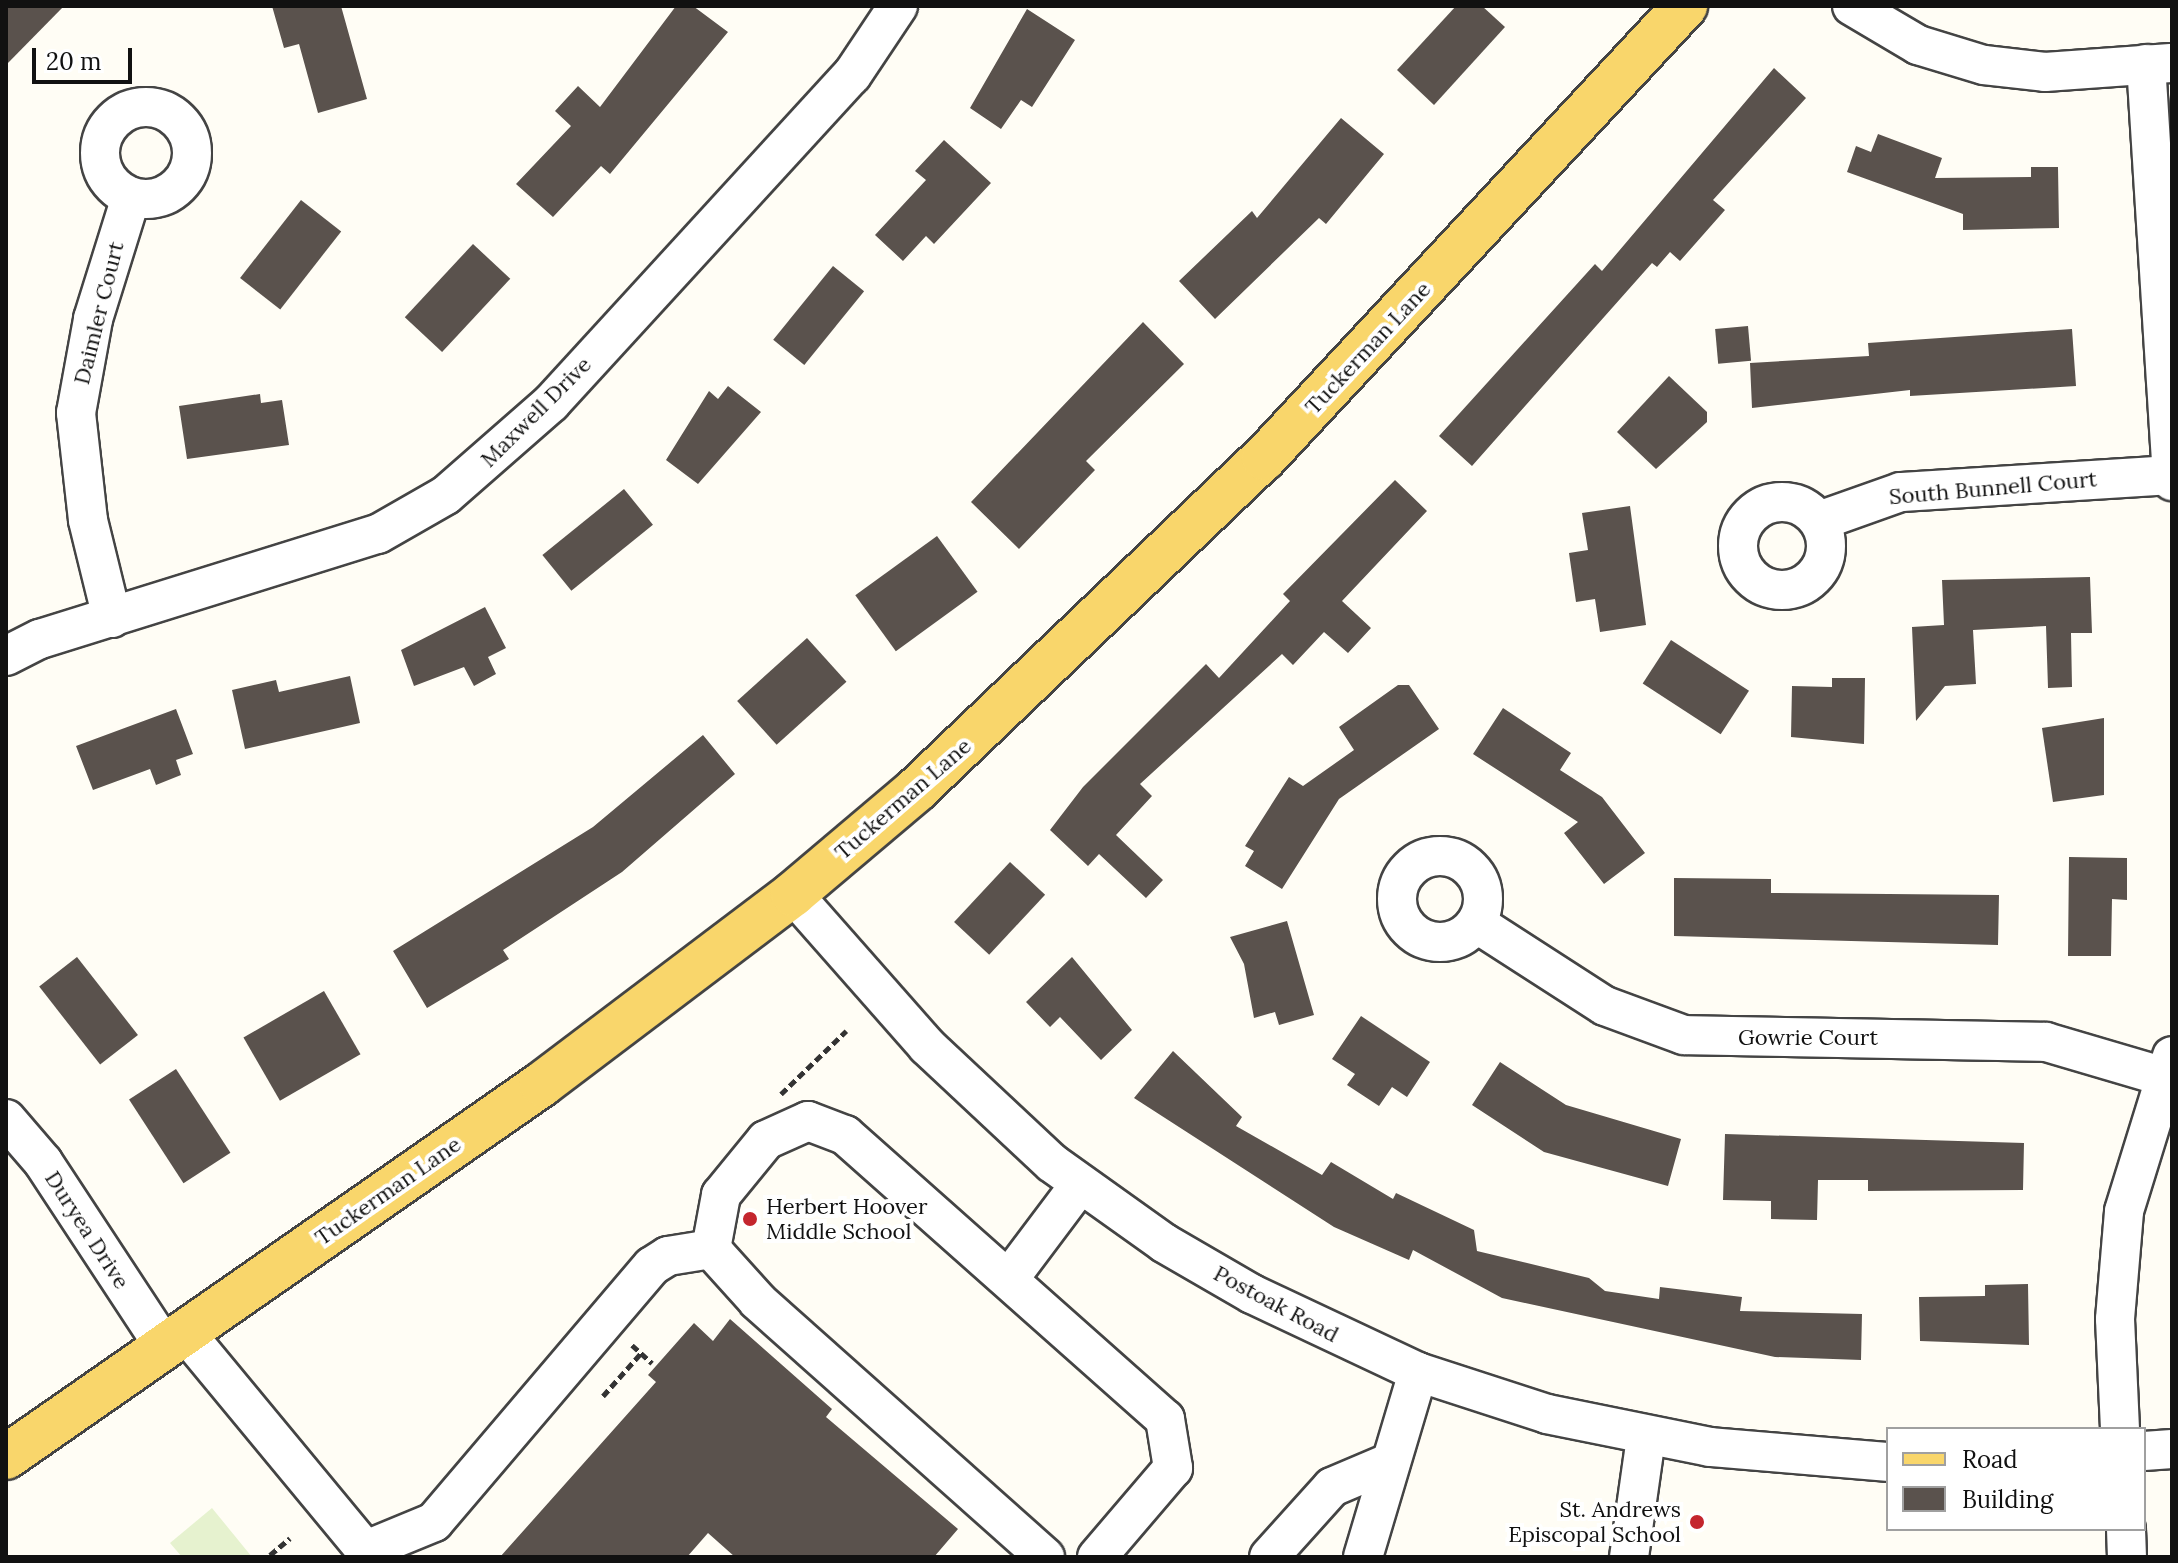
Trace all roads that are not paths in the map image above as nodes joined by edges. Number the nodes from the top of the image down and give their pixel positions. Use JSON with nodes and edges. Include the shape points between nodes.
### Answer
{"nodes":[{"id":1,"x":898,"y":6,"type":"edge"},
{"id":2,"x":1685,"y":6,"type":"edge"},
{"id":3,"x":1852,"y":6,"type":"edge"},
{"id":4,"x":2159,"y":63,"type":"edge"},
{"id":5,"x":131,"y":197,"type":"dead end"},
{"id":6,"x":2172,"y":477,"type":"edge"},
{"id":7,"x":1819,"y":521,"type":"dead end"},
{"id":8,"x":112,"y":618,"type":"junction"},
{"id":9,"x":6,"y":656,"type":"edge"},
{"id":10,"x":793,"y":894,"type":"junction"},
{"id":11,"x":1476,"y":923,"type":"dead end"},
{"id":12,"x":2168,"y":1067,"type":"edge"},
{"id":13,"x":6,"y":1119,"type":"edge"},
{"id":14,"x":1080,"y":1184,"type":"junction"},
{"id":15,"x":711,"y":1249,"type":"junction"},
{"id":16,"x":1011,"y":1276,"type":"junction"},
{"id":17,"x":174,"y":1338,"type":"junction"},
{"id":18,"x":1418,"y":1372,"type":"junction"},
{"id":19,"x":2120,"y":1427,"type":"edge"},
{"id":20,"x":1646,"y":1437,"type":"junction"},
{"id":21,"x":2172,"y":1449,"type":"edge"},
{"id":22,"x":2146,"y":1451,"type":"edge"},
{"id":23,"x":6,"y":1457,"type":"edge"},
{"id":24,"x":1391,"y":1462,"type":"junction"},
{"id":25,"x":1886,"y":1462,"type":"edge"},
{"id":26,"x":2126,"y":1531,"type":"edge"},
{"id":27,"x":371,"y":1552,"type":"edge"},
{"id":28,"x":1045,"y":1557,"type":"edge"},
{"id":29,"x":1097,"y":1557,"type":"edge"},
{"id":30,"x":1269,"y":1557,"type":"edge"},
{"id":31,"x":1363,"y":1557,"type":"edge"},
{"id":32,"x":1629,"y":1557,"type":"edge"},
{"id":33,"x":2127,"y":1557,"type":"edge"}],
"edges":[{"from":1,"to":8,"type":"street","name":"Maxwell Drive","via":[[852,75],[561,391],[446,495],[378,534]]},
{"from":2,"to":10,"type":"main road","name":"Tuckerman Lane","via":[[1264,458],[1027,688]]},
{"from":3,"to":4,"type":"street","via":[[1918,45],[1984,65],[2045,72]]},
{"from":4,"to":6,"type":"street"},
{"from":5,"to":8,"type":"street","name":"Daimler Court","via":[[93,319],[76,413],[88,520]]},
{"from":6,"to":7,"type":"street","name":"South Bunnell Court","via":[[1901,492]]},
{"from":8,"to":9,"type":"street","name":"Maxwell Drive"},
{"from":10,"to":14,"type":"street","name":"Postoak Road","via":[[972,1091]]},
{"from":10,"to":17,"type":"main road","name":"Tuckerman Lane","via":[[542,1084]]},
{"from":11,"to":12,"type":"street","name":"Gowrie Court","via":[[1605,1006],[1684,1035],[2046,1042]]},
{"from":12,"to":19,"type":"street","via":[[2124,1211],[2115,1319]]},
{"from":13,"to":17,"type":"street","name":"Duryea Drive"},
{"from":14,"to":16,"type":"street"},
{"from":14,"to":18,"type":"street","name":"Postoak Road","via":[[1252,1294]]},
{"from":15,"to":16,"type":"street","via":[[721,1195],[766,1140],[808,1121],[845,1135]]},
{"from":15,"to":27,"type":"street","via":[[668,1256],[652,1266],[434,1522]]},
{"from":15,"to":28,"type":"street","via":[[758,1301]]},
{"from":16,"to":29,"type":"street","via":[[1165,1419],[1173,1468]]},
{"from":17,"to":23,"type":"main road","name":"Tuckerman Lane"},
{"from":17,"to":27,"type":"street","name":"Duryea Drive"},
{"from":18,"to":20,"type":"street","name":"Postoak Road"},
{"from":18,"to":24,"type":"street"},
{"from":20,"to":25,"type":"street","name":"Postoak Road"},
{"from":20,"to":32,"type":"street"},
{"from":21,"to":22,"type":"street"},
{"from":24,"to":30,"type":"street","via":[[1332,1487]]},
{"from":24,"to":31,"type":"street"},
{"from":26,"to":33,"type":"street"}]}
